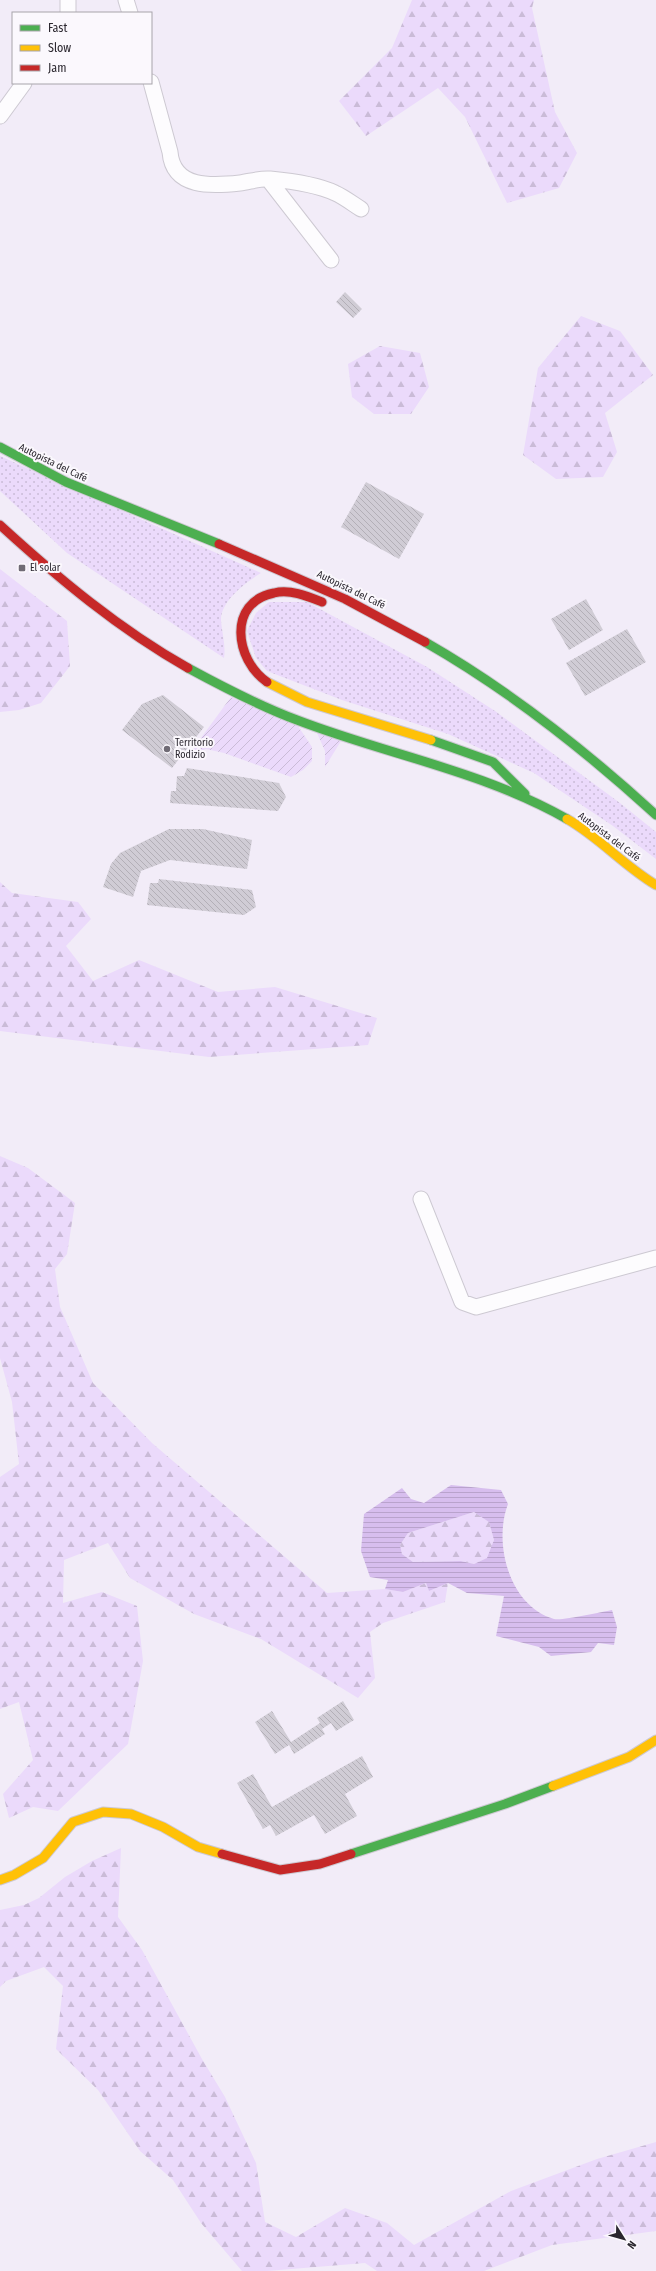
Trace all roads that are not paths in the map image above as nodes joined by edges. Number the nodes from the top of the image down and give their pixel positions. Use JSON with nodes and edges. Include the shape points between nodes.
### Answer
{"nodes":[{"id":1,"x":68,"y":0,"type":"edge"},
{"id":2,"x":126,"y":0,"type":"edge"},
{"id":3,"x":68,"y":12,"type":"edge"},
{"id":4,"x":130,"y":12,"type":"edge"},
{"id":5,"x":23,"y":84,"type":"edge"},
{"id":6,"x":152,"y":84,"type":"edge"},
{"id":7,"x":0,"y":116,"type":"edge"},
{"id":8,"x":268,"y":178,"type":"junction"},
{"id":9,"x":361,"y":209,"type":"dead end"},
{"id":10,"x":331,"y":260,"type":"dead end"},
{"id":11,"x":0,"y":447,"type":"edge"},
{"id":12,"x":0,"y":525,"type":"edge"},
{"id":13,"x":333,"y":607,"type":"dead end"},
{"id":14,"x":492,"y":696,"type":"dead end"},
{"id":15,"x":530,"y":708,"type":"junction"},
{"id":16,"x":530,"y":799,"type":"junction"},
{"id":17,"x":653,"y":810,"type":"edge"},
{"id":18,"x":654,"y":885,"type":"edge"},
{"id":19,"x":421,"y":1199,"type":"dead end"},
{"id":20,"x":656,"y":1258,"type":"edge"},
{"id":21,"x":656,"y":1740,"type":"edge"},
{"id":22,"x":0,"y":1880,"type":"edge"}],
"edges":[{"from":1,"to":3,"type":"street"},
{"from":2,"to":4,"type":"street"},
{"from":5,"to":7,"type":"street"},
{"from":6,"to":8,"type":"street","via":[[171,164],[176,172],[196,184],[239,183]]},
{"from":8,"to":9,"type":"street","via":[[335,193]]},
{"from":8,"to":10,"type":"street"},
{"from":11,"to":15,"type":"main road","name":"Autopista del Café","via":[[49,475],[298,577],[371,612],[460,661]]},
{"from":12,"to":16,"type":"main road","name":"Autopista del Café","via":[[61,580],[98,608],[166,654],[239,696],[301,721],[444,766]]},
{"from":13,"to":16,"type":"main road","via":[[300,593],[272,592],[252,603],[241,626],[243,652],[250,667],[262,679],[280,690],[495,763]]},
{"from":14,"to":15,"type":"main road"},
{"from":15,"to":17,"type":"main road","name":"Autopista del Café"},
{"from":16,"to":18,"type":"main road","name":"Autopista del Café","via":[[580,827]]},
{"from":19,"to":20,"type":"street","via":[[462,1302],[476,1307]]},
{"from":21,"to":22,"type":"main road","via":[[628,1757],[505,1804],[320,1864],[280,1870],[198,1847],[163,1827],[130,1814],[103,1812],[73,1822],[43,1858]]}]}
